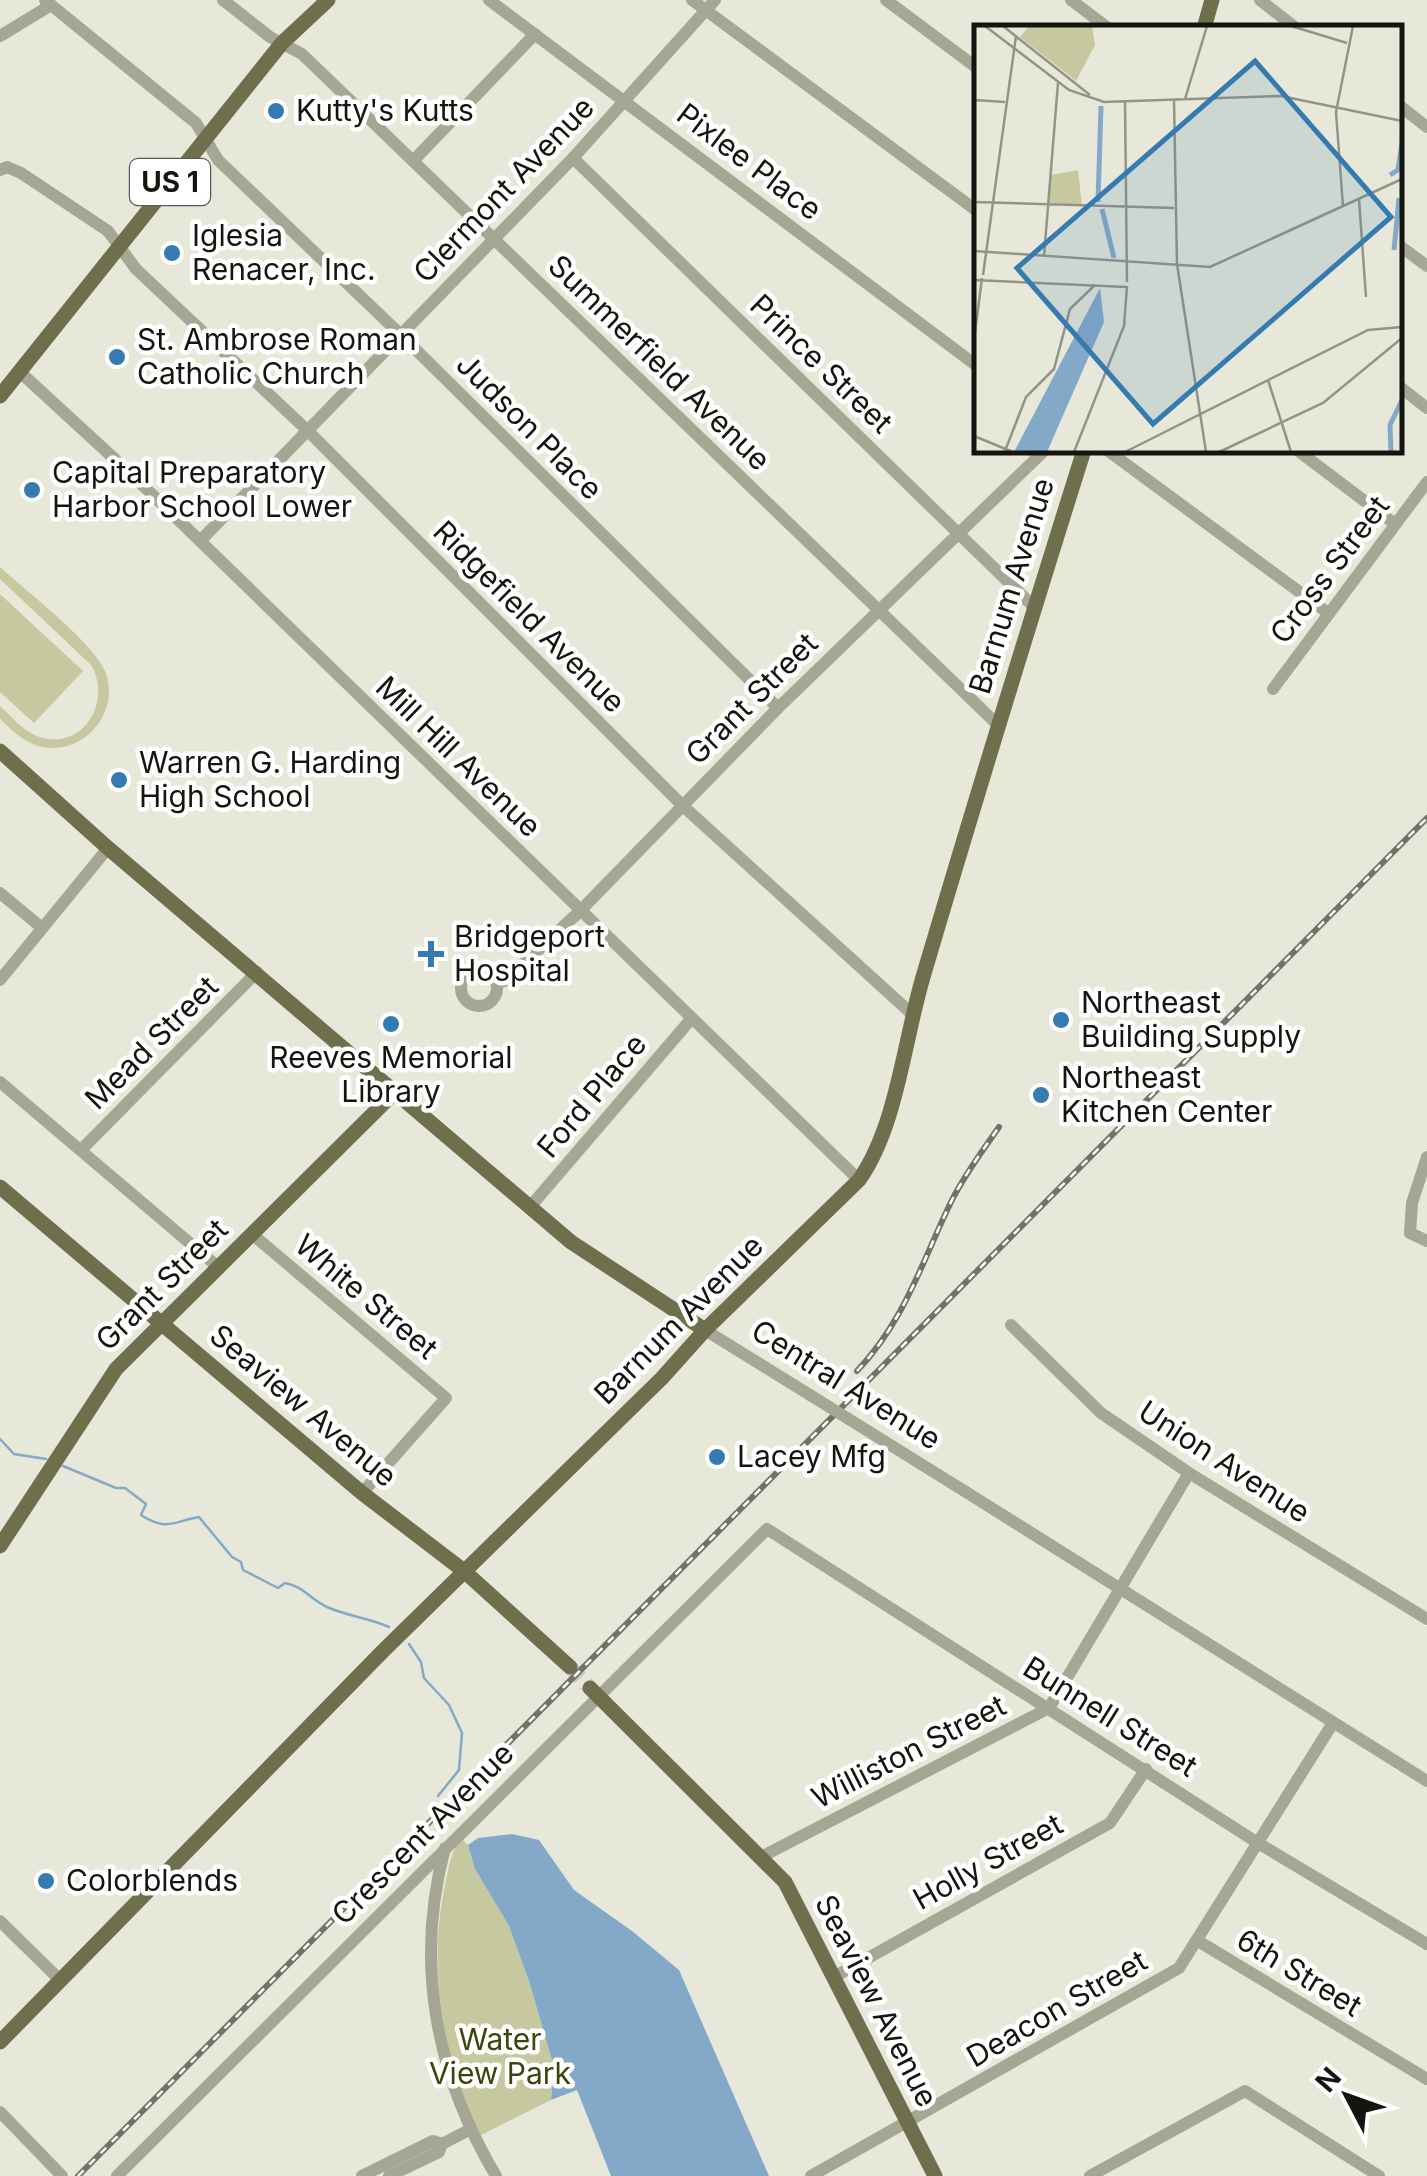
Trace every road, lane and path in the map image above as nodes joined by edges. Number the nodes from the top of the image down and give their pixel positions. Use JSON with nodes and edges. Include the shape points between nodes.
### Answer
{"nodes":[{"id":1,"x":223,"y":0,"type":"edge"},
{"id":2,"x":328,"y":0,"type":"edge"},
{"id":3,"x":490,"y":0,"type":"edge"},
{"id":4,"x":692,"y":0,"type":"edge"},
{"id":5,"x":886,"y":0,"type":"edge"},
{"id":6,"x":1071,"y":0,"type":"edge"},
{"id":7,"x":1212,"y":0,"type":"edge"},
{"id":8,"x":1260,"y":0,"type":"edge"},
{"id":9,"x":48,"y":2,"type":"edge"},
{"id":10,"x":711,"y":6,"type":"edge"},
{"id":11,"x":1104,"y":25,"type":"edge"},
{"id":12,"x":1205,"y":25,"type":"edge"},
{"id":13,"x":1292,"y":25,"type":"edge"},
{"id":14,"x":535,"y":34,"type":"junction"},
{"id":15,"x":0,"y":36,"type":"edge"},
{"id":16,"x":282,"y":43,"type":"junction"},
{"id":17,"x":974,"y":66,"type":"edge"},
{"id":18,"x":626,"y":101,"type":"junction"},
{"id":19,"x":1402,"y":108,"type":"edge"},
{"id":20,"x":1427,"y":127,"type":"edge"},
{"id":21,"x":206,"y":138,"type":"junction"},
{"id":22,"x":573,"y":158,"type":"junction"},
{"id":23,"x":414,"y":160,"type":"junction"},
{"id":24,"x":0,"y":170,"type":"edge"},
{"id":25,"x":974,"y":209,"type":"edge"},
{"id":26,"x":494,"y":237,"type":"junction"},
{"id":27,"x":120,"y":246,"type":"junction"},
{"id":28,"x":1402,"y":247,"type":"edge"},
{"id":29,"x":1427,"y":266,"type":"edge"},
{"id":30,"x":400,"y":334,"type":"junction"},
{"id":31,"x":974,"y":364,"type":"edge"},
{"id":32,"x":20,"y":372,"type":"junction"},
{"id":33,"x":1402,"y":389,"type":"edge"},
{"id":34,"x":0,"y":396,"type":"edge"},
{"id":35,"x":1427,"y":408,"type":"edge"},
{"id":36,"x":308,"y":430,"type":"junction"},
{"id":37,"x":1042,"y":452,"type":"edge"},
{"id":38,"x":1083,"y":452,"type":"edge"},
{"id":39,"x":1111,"y":452,"type":"edge"},
{"id":40,"x":1300,"y":452,"type":"edge"},
{"id":41,"x":1427,"y":482,"type":"edge"},
{"id":42,"x":1395,"y":524,"type":"junction"},
{"id":43,"x":960,"y":534,"type":"junction"},
{"id":44,"x":200,"y":540,"type":"junction"},
{"id":45,"x":1034,"y":607,"type":"junction"},
{"id":46,"x":880,"y":612,"type":"junction"},
{"id":47,"x":1328,"y":613,"type":"junction"},
{"id":48,"x":1272,"y":689,"type":"dead end"},
{"id":49,"x":778,"y":708,"type":"junction"},
{"id":50,"x":998,"y":724,"type":"junction"},
{"id":51,"x":0,"y":751,"type":"edge"},
{"id":52,"x":683,"y":806,"type":"junction"},
{"id":53,"x":108,"y":848,"type":"junction"},
{"id":54,"x":0,"y":892,"type":"edge"},
{"id":55,"x":580,"y":910,"type":"junction"},
{"id":56,"x":41,"y":927,"type":"junction"},
{"id":57,"x":257,"y":972,"type":"junction"},
{"id":58,"x":0,"y":980,"type":"edge"},
{"id":59,"x":496,"y":983,"type":"dead end"},
{"id":60,"x":912,"y":1014,"type":"junction"},
{"id":61,"x":692,"y":1018,"type":"junction"},
{"id":62,"x":0,"y":1082,"type":"edge"},
{"id":63,"x":396,"y":1091,"type":"junction"},
{"id":64,"x":82,"y":1149,"type":"junction"},
{"id":65,"x":1427,"y":1157,"type":"edge"},
{"id":66,"x":859,"y":1180,"type":"junction"},
{"id":67,"x":0,"y":1186,"type":"edge"},
{"id":68,"x":530,"y":1207,"type":"junction"},
{"id":69,"x":252,"y":1234,"type":"junction"},
{"id":70,"x":1427,"y":1241,"type":"edge"},
{"id":71,"x":218,"y":1267,"type":"junction"},
{"id":72,"x":162,"y":1324,"type":"junction"},
{"id":73,"x":1011,"y":1324,"type":"dead end"},
{"id":74,"x":705,"y":1330,"type":"junction"},
{"id":75,"x":1189,"y":1473,"type":"junction"},
{"id":76,"x":362,"y":1493,"type":"junction"},
{"id":77,"x":767,"y":1529,"type":"joint"},
{"id":78,"x":0,"y":1546,"type":"edge"},
{"id":79,"x":464,"y":1571,"type":"junction"},
{"id":80,"x":1120,"y":1590,"type":"junction"},
{"id":81,"x":1427,"y":1619,"type":"edge"},
{"id":82,"x":570,"y":1667,"type":"tunnel mouth"},
{"id":83,"x":593,"y":1692,"type":"junction"},
{"id":84,"x":1049,"y":1708,"type":"junction"},
{"id":85,"x":1333,"y":1723,"type":"junction"},
{"id":86,"x":1146,"y":1769,"type":"junction"},
{"id":87,"x":1427,"y":1781,"type":"edge"},
{"id":88,"x":1258,"y":1842,"type":"junction"},
{"id":89,"x":445,"y":1848,"type":"junction"},
{"id":90,"x":761,"y":1857,"type":"junction"},
{"id":91,"x":0,"y":1921,"type":"edge"},
{"id":92,"x":1198,"y":1941,"type":"junction"},
{"id":93,"x":1427,"y":1944,"type":"edge"},
{"id":94,"x":834,"y":1977,"type":"junction"},
{"id":95,"x":60,"y":1980,"type":"junction"},
{"id":96,"x":0,"y":2042,"type":"edge"},
{"id":97,"x":1427,"y":2078,"type":"edge"},
{"id":98,"x":0,"y":2112,"type":"edge"},
{"id":99,"x":907,"y":2123,"type":"junction"},
{"id":100,"x":470,"y":2130,"type":"junction"},
{"id":101,"x":442,"y":2144,"type":"junction"},
{"id":102,"x":59,"y":2175,"type":"edge"},
{"id":103,"x":117,"y":2176,"type":"edge"},
{"id":104,"x":362,"y":2176,"type":"edge"},
{"id":105,"x":389,"y":2176,"type":"edge"},
{"id":106,"x":496,"y":2176,"type":"edge"},
{"id":107,"x":811,"y":2176,"type":"edge"},
{"id":108,"x":936,"y":2176,"type":"edge"},
{"id":109,"x":1090,"y":2176,"type":"edge"},
{"id":110,"x":1379,"y":2176,"type":"edge"}],
"edges":[{"from":1,"to":16,"type":"street","name":"Summerfield Avenue"},
{"from":2,"to":16,"type":"main road","number":"US 1"},
{"from":3,"to":14,"type":"street","name":"Pixlee Place"},
{"from":4,"to":10,"type":"street"},
{"from":5,"to":17,"type":"street"},
{"from":6,"to":11,"type":"street"},
{"from":7,"to":12,"type":"main road"},
{"from":8,"to":13,"type":"street"},
{"from":9,"to":15,"type":"street"},
{"from":9,"to":21,"type":"street","name":"Judson Place"},
{"from":10,"to":18,"type":"street","name":"Clermont Avenue"},
{"from":10,"to":25,"type":"street"},
{"from":14,"to":18,"type":"street","name":"Pixlee Place"},
{"from":14,"to":23,"type":"street"},
{"from":16,"to":21,"type":"main road","number":"US 1"},
{"from":16,"to":23,"type":"street","name":"Summerfield Avenue","via":[[301,53]]},
{"from":18,"to":22,"type":"street","name":"Clermont Avenue"},
{"from":18,"to":31,"type":"street","name":"Pixlee Place"},
{"from":19,"to":20,"type":"street"},
{"from":21,"to":27,"type":"main road","number":"US 1"},
{"from":21,"to":30,"type":"street","name":"Judson Place","via":[[218,160]]},
{"from":22,"to":26,"type":"street","name":"Clermont Avenue"},
{"from":22,"to":43,"type":"street","name":"Prince Street"},
{"from":23,"to":26,"type":"street","name":"Summerfield Avenue"},
{"from":24,"to":27,"type":"street","name":"Ridgefield Avenue","via":[[21,173]]},
{"from":26,"to":30,"type":"street","name":"Clermont Avenue"},
{"from":26,"to":46,"type":"street","name":"Summerfield Avenue"},
{"from":27,"to":32,"type":"main road","number":"US 1"},
{"from":27,"to":36,"type":"street","name":"Ridgefield Avenue","via":[[136,269]]},
{"from":28,"to":29,"type":"street"},
{"from":30,"to":36,"type":"street","name":"Clermont Avenue"},
{"from":30,"to":49,"type":"street","name":"Judson Place"},
{"from":32,"to":34,"type":"main road","number":"US 1"},
{"from":32,"to":44,"type":"street","name":"Mill Hill Avenue"},
{"from":33,"to":35,"type":"street"},
{"from":36,"to":44,"type":"street","name":"Clermont Avenue"},
{"from":36,"to":52,"type":"street","name":"Ridgefield Avenue"},
{"from":37,"to":43,"type":"street","name":"Grant Street"},
{"from":38,"to":45,"type":"main road","name":"Barnum Avenue"},
{"from":39,"to":47,"type":"street"},
{"from":40,"to":42,"type":"street"},
{"from":41,"to":42,"type":"street","name":"Cross Street"},
{"from":42,"to":47,"type":"street","name":"Cross Street"},
{"from":43,"to":45,"type":"street","name":"Prince Street"},
{"from":43,"to":46,"type":"street","name":"Grant Street"},
{"from":44,"to":55,"type":"street","name":"Mill Hill Avenue"},
{"from":45,"to":50,"type":"main road","name":"Barnum Avenue"},
{"from":46,"to":49,"type":"street","name":"Grant Street"},
{"from":46,"to":50,"type":"street","name":"Summerfield Avenue"},
{"from":47,"to":48,"type":"street","name":"Cross Street"},
{"from":49,"to":52,"type":"street","name":"Grant Street"},
{"from":50,"to":60,"type":"main road","name":"Barnum Avenue"},
{"from":51,"to":53,"type":"main road","name":"Central Avenue"},
{"from":52,"to":55,"type":"street","name":"Grant Street"},
{"from":52,"to":60,"type":"street","name":"Ridgefield Avenue"},
{"from":53,"to":56,"type":"street"},
{"from":53,"to":57,"type":"main road","name":"Central Avenue"},
{"from":54,"to":56,"type":"street"},
{"from":55,"to":59,"type":"street","name":"Grant Street"},
{"from":55,"to":61,"type":"street","name":"Mill Hill Avenue"},
{"from":56,"to":58,"type":"street"},
{"from":57,"to":63,"type":"main road","name":"Central Avenue"},
{"from":57,"to":64,"type":"street","name":"Mead Street"},
{"from":60,"to":66,"type":"main road","name":"Barnum Avenue","via":[[879,1142]]},
{"from":61,"to":66,"type":"street","name":"Mill Hill Avenue"},
{"from":61,"to":68,"type":"street","name":"Ford Place"},
{"from":62,"to":64,"type":"street"},
{"from":63,"to":68,"type":"main road","name":"Central Avenue"},
{"from":63,"to":69,"type":"main road","name":"Grant Street"},
{"from":64,"to":71,"type":"street"},
{"from":65,"to":70,"type":"street","via":[[1410,1233]]},
{"from":66,"to":74,"type":"main road","name":"Barnum Avenue"},
{"from":67,"to":72,"type":"main road","name":"Seaview Avenue"},
{"from":68,"to":74,"type":"main road","name":"Central Avenue","via":[[571,1242]]},
{"from":69,"to":71,"type":"main road","name":"Grant Street"},
{"from":69,"to":76,"type":"street","name":"White Street","via":[[446,1398]]},
{"from":71,"to":72,"type":"main road","name":"Grant Street"},
{"from":72,"to":76,"type":"main road","name":"Seaview Avenue"},
{"from":72,"to":78,"type":"main road","name":"Grant Street","via":[[116,1368]]},
{"from":73,"to":75,"type":"street","name":"Union Avenue","via":[[1101,1413]]},
{"from":74,"to":79,"type":"main road","name":"Barnum Avenue"},
{"from":74,"to":80,"type":"street","name":"Central Avenue","bridge":true},
{"from":75,"to":80,"type":"street","name":"Williston Street"},
{"from":75,"to":81,"type":"street","name":"Union Avenue"},
{"from":76,"to":79,"type":"main road","name":"Seaview Avenue"},
{"from":77,"to":83,"type":"street","name":"Crescent Avenue"},
{"from":77,"to":84,"type":"street","name":"Bunnell Street"},
{"from":79,"to":82,"type":"main road","name":"Seaview Avenue"},
{"from":79,"to":95,"type":"main road","name":"Barnum Avenue"},
{"from":80,"to":84,"type":"street","name":"Williston Street"},
{"from":80,"to":85,"type":"street","name":"Central Avenue"},
{"from":83,"to":89,"type":"street","name":"Crescent Avenue"},
{"from":83,"to":90,"type":"main road","name":"Seaview Avenue"},
{"from":84,"to":86,"type":"street","name":"Bunnell Street"},
{"from":84,"to":90,"type":"street","name":"Williston Street"},
{"from":85,"to":87,"type":"street","name":"Central Avenue"},
{"from":85,"to":88,"type":"street","name":"Deacon Street"},
{"from":86,"to":88,"type":"street","name":"Bunnell Street"},
{"from":86,"to":94,"type":"street","name":"Holly Street","via":[[1110,1823]]},
{"from":88,"to":92,"type":"street","name":"Deacon Street"},
{"from":88,"to":93,"type":"street","name":"Bunnell Street"},
{"from":89,"to":100,"type":"street","via":[[432,1920],[431,1987],[443,2057]]},
{"from":89,"to":103,"type":"street","name":"Crescent Avenue"},
{"from":90,"to":94,"type":"main road","name":"Seaview Avenue","via":[[785,1882]]},
{"from":91,"to":95,"type":"street"},
{"from":92,"to":97,"type":"street","name":"6th Street"},
{"from":92,"to":99,"type":"street","name":"Deacon Street","via":[[1180,1968]]},
{"from":94,"to":99,"type":"main road","name":"Seaview Avenue"},
{"from":95,"to":96,"type":"main road","name":"Barnum Avenue"},
{"from":98,"to":102,"type":"street"},
{"from":99,"to":107,"type":"street","name":"Deacon Street"},
{"from":99,"to":108,"type":"main road","name":"Seaview Avenue"},
{"from":100,"to":101,"type":"street"},
{"from":100,"to":106,"type":"street"},
{"from":101,"to":104,"type":"street","via":[[433,2141]]},
{"from":101,"to":105,"type":"street","via":[[439,2152]]},
{"from":109,"to":110,"type":"street","via":[[1245,2092]]}]}
